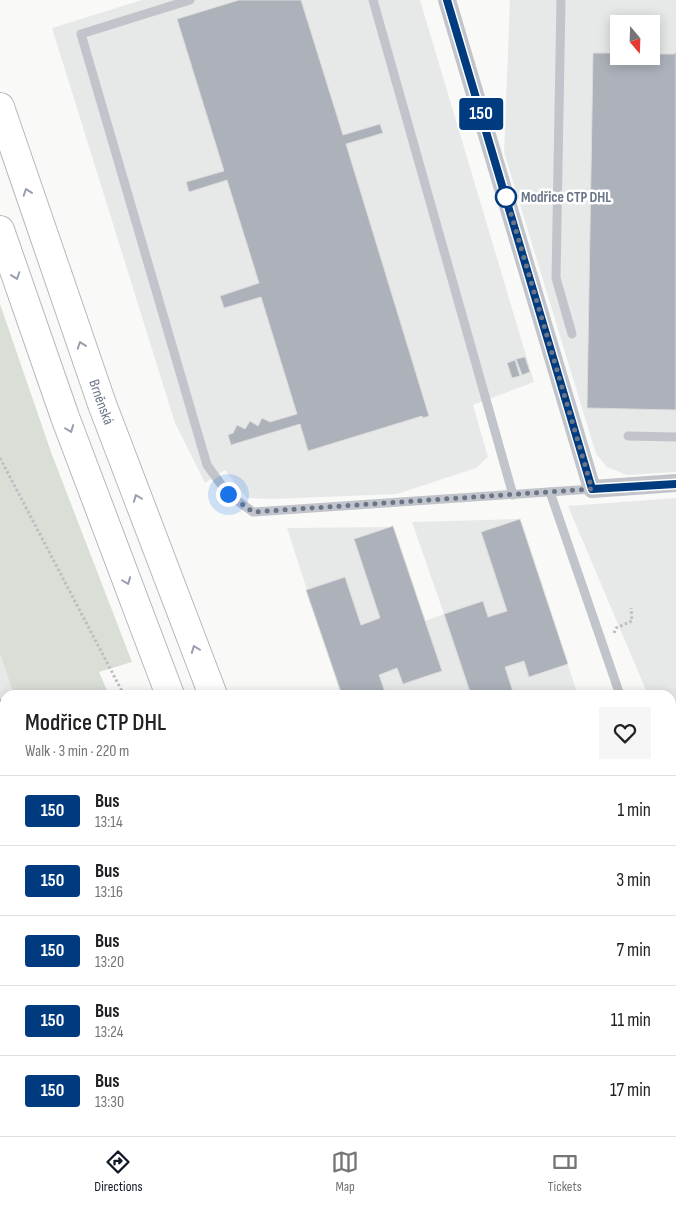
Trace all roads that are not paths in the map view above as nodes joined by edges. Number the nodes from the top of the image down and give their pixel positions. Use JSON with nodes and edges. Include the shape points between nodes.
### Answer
{"nodes":[{"id":1,"x":190,"y":0,"type":"edge"},
{"id":2,"x":373,"y":0,"type":"edge"},
{"id":3,"x":447,"y":0,"type":"edge"},
{"id":4,"x":561,"y":0,"type":"edge"},
{"id":5,"x":0,"y":107,"type":"edge"},
{"id":6,"x":0,"y":230,"type":"edge"},
{"id":7,"x":572,"y":334,"type":"dead end"},
{"id":8,"x":628,"y":436,"type":"dead end"},
{"id":9,"x":676,"y":436,"type":"edge"},
{"id":10,"x":676,"y":484,"type":"edge"},
{"id":11,"x":592,"y":489,"type":"junction"},
{"id":12,"x":550,"y":492,"type":"junction"},
{"id":13,"x":513,"y":495,"type":"junction"},
{"id":14,"x":168,"y":690,"type":"edge"},
{"id":15,"x":210,"y":690,"type":"edge"},
{"id":16,"x":618,"y":690,"type":"edge"}],
"edges":[{"from":1,"to":13,"type":"lane","via":[[81,34],[207,465],[228,494],[253,512]]},
{"from":2,"to":13,"type":"lane"},
{"from":3,"to":11,"type":"street"},
{"from":4,"to":7,"type":"lane","via":[[556,278]]},
{"from":15,"to":5,"type":"highway","name":"Brněnská","one_way":true,"via":[[102,404]]},
{"from":6,"to":14,"type":"highway","one_way":true,"via":[[65,417]]},
{"from":8,"to":9,"type":"lane"},
{"from":10,"to":11,"type":"street"},
{"from":11,"to":12,"type":"lane"},
{"from":12,"to":13,"type":"lane"},
{"from":12,"to":16,"type":"lane"}]}
